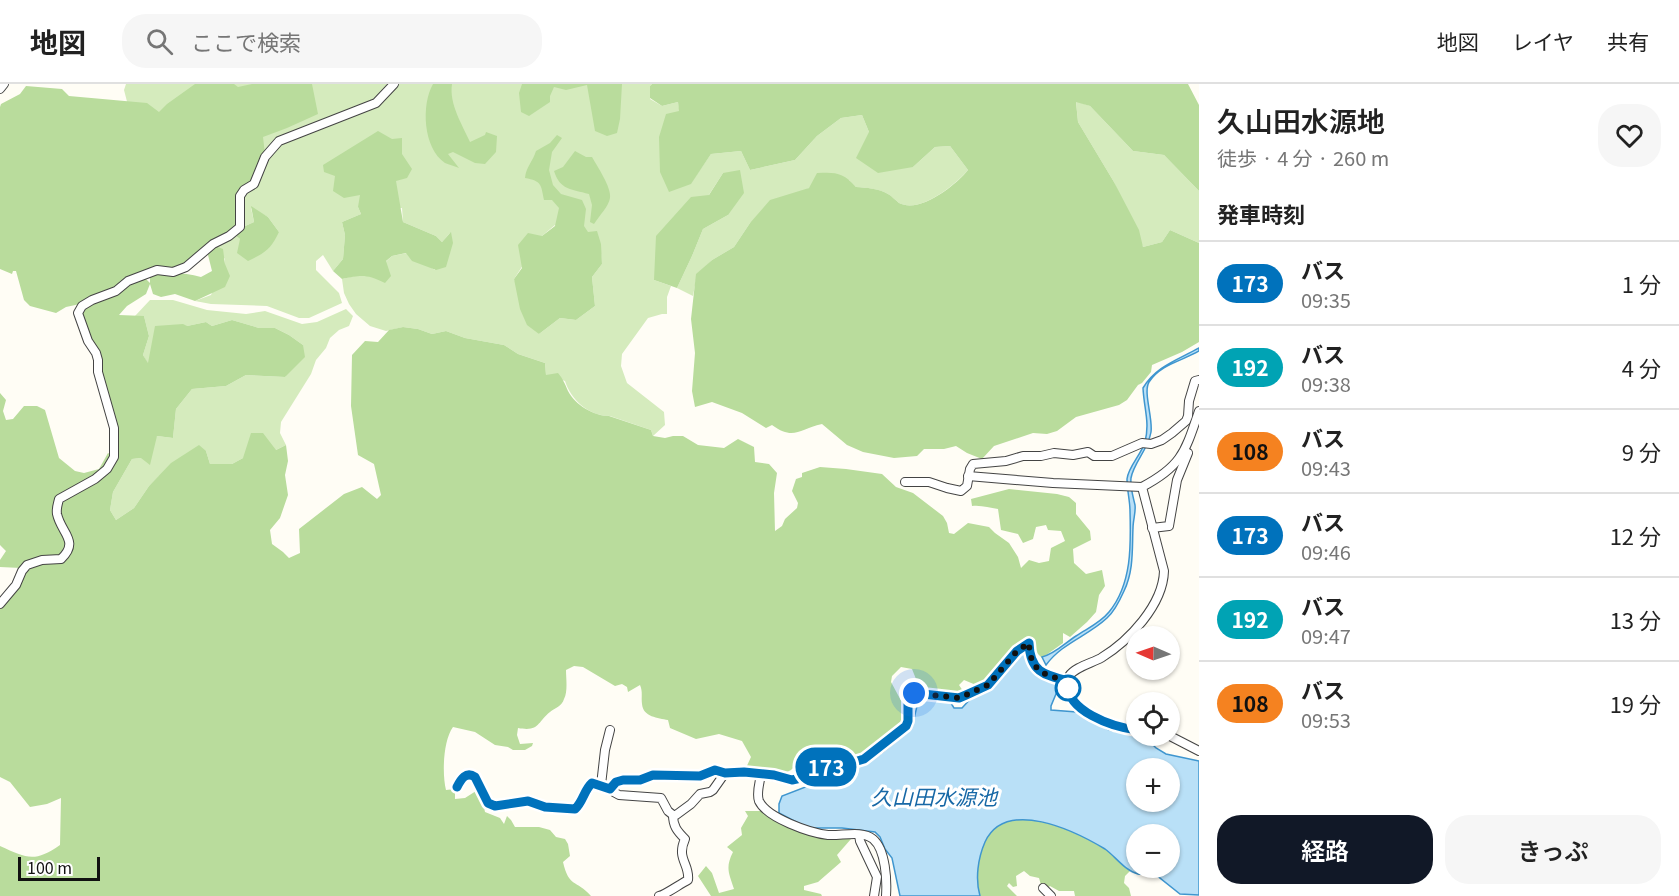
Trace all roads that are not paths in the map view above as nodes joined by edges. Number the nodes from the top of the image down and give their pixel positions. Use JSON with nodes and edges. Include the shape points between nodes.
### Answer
{"nodes":[{"id":1,"x":3,"y":84,"type":"edge"},
{"id":2,"x":394,"y":84,"type":"edge"},
{"id":3,"x":0,"y":89,"type":"edge"},
{"id":4,"x":1199,"y":380,"type":"edge"},
{"id":5,"x":1199,"y":411,"type":"edge"},
{"id":6,"x":1199,"y":420,"type":"edge"},
{"id":7,"x":968,"y":476,"type":"junction"},
{"id":8,"x":905,"y":482,"type":"dead end"},
{"id":9,"x":1142,"y":487,"type":"junction"},
{"id":10,"x":1152,"y":528,"type":"junction"},
{"id":11,"x":0,"y":604,"type":"edge"},
{"id":12,"x":1066,"y":680,"type":"junction"},
{"id":13,"x":1126,"y":728,"type":"edge"},
{"id":14,"x":610,"y":730,"type":"dead end"},
{"id":15,"x":1180,"y":741,"type":"edge"},
{"id":16,"x":1199,"y":751,"type":"edge"},
{"id":17,"x":725,"y":773,"type":"junction"},
{"id":18,"x":761,"y":774,"type":"junction"},
{"id":19,"x":601,"y":785,"type":"junction"},
{"id":20,"x":457,"y":787,"type":"dead end"},
{"id":21,"x":610,"y":789,"type":"junction"},
{"id":22,"x":673,"y":815,"type":"junction"},
{"id":23,"x":859,"y":835,"type":"junction"},
{"id":24,"x":1043,"y":888,"type":"dead end"},
{"id":25,"x":659,"y":896,"type":"edge"},
{"id":26,"x":874,"y":896,"type":"edge"},
{"id":27,"x":886,"y":896,"type":"edge"},
{"id":28,"x":1051,"y":896,"type":"edge"}],
"edges":[{"from":1,"to":3,"type":"street"},
{"from":2,"to":11,"type":"street","via":[[375,103],[279,141],[265,158],[254,184],[240,196],[237,231],[213,244],[186,267],[173,272],[157,270],[135,278],[82,306],[78,313],[98,360],[114,428],[114,457],[95,479],[59,499],[57,515],[70,541],[66,555],[27,565]]},
{"from":4,"to":7,"type":"street","via":[[1191,391],[1186,421],[1162,440],[1142,443],[1112,456],[1054,453],[973,464]]},
{"from":5,"to":9,"type":"street","via":[[1176,464]]},
{"from":6,"to":10,"type":"street","via":[[1177,480],[1169,525]]},
{"from":7,"to":8,"type":"street","via":[[967,486],[961,490],[929,482]]},
{"from":7,"to":9,"type":"street"},
{"from":9,"to":10,"type":"street"},
{"from":10,"to":12,"type":"street","via":[[1164,571],[1154,606],[1115,648]]},
{"from":12,"to":13,"type":"street","via":[[1079,707]]},
{"from":12,"to":18,"type":"street","via":[[1039,670],[1032,660],[1029,643],[988,685],[966,695],[909,696],[906,726],[864,759],[833,764],[792,780]]},
{"from":14,"to":19,"type":"street"},
{"from":15,"to":16,"type":"street"},
{"from":17,"to":18,"type":"street"},
{"from":17,"to":21,"type":"street","via":[[715,770],[700,776],[653,775],[616,782]]},
{"from":17,"to":22,"type":"street","via":[[713,790],[700,794]]},
{"from":18,"to":23,"type":"street","via":[[760,803],[780,819],[826,835]]},
{"from":19,"to":20,"type":"street","via":[[592,783],[575,809],[545,807],[528,801],[491,806],[471,775],[462,778]]},
{"from":19,"to":21,"type":"street"},
{"from":21,"to":22,"type":"street","via":[[619,795],[661,798]]},
{"from":22,"to":25,"type":"street","via":[[675,829],[685,839],[681,854],[688,880]]},
{"from":23,"to":26,"type":"street","via":[[877,877]]},
{"from":23,"to":27,"type":"street","via":[[868,836],[879,845],[887,880]]},
{"from":24,"to":28,"type":"street"}]}
